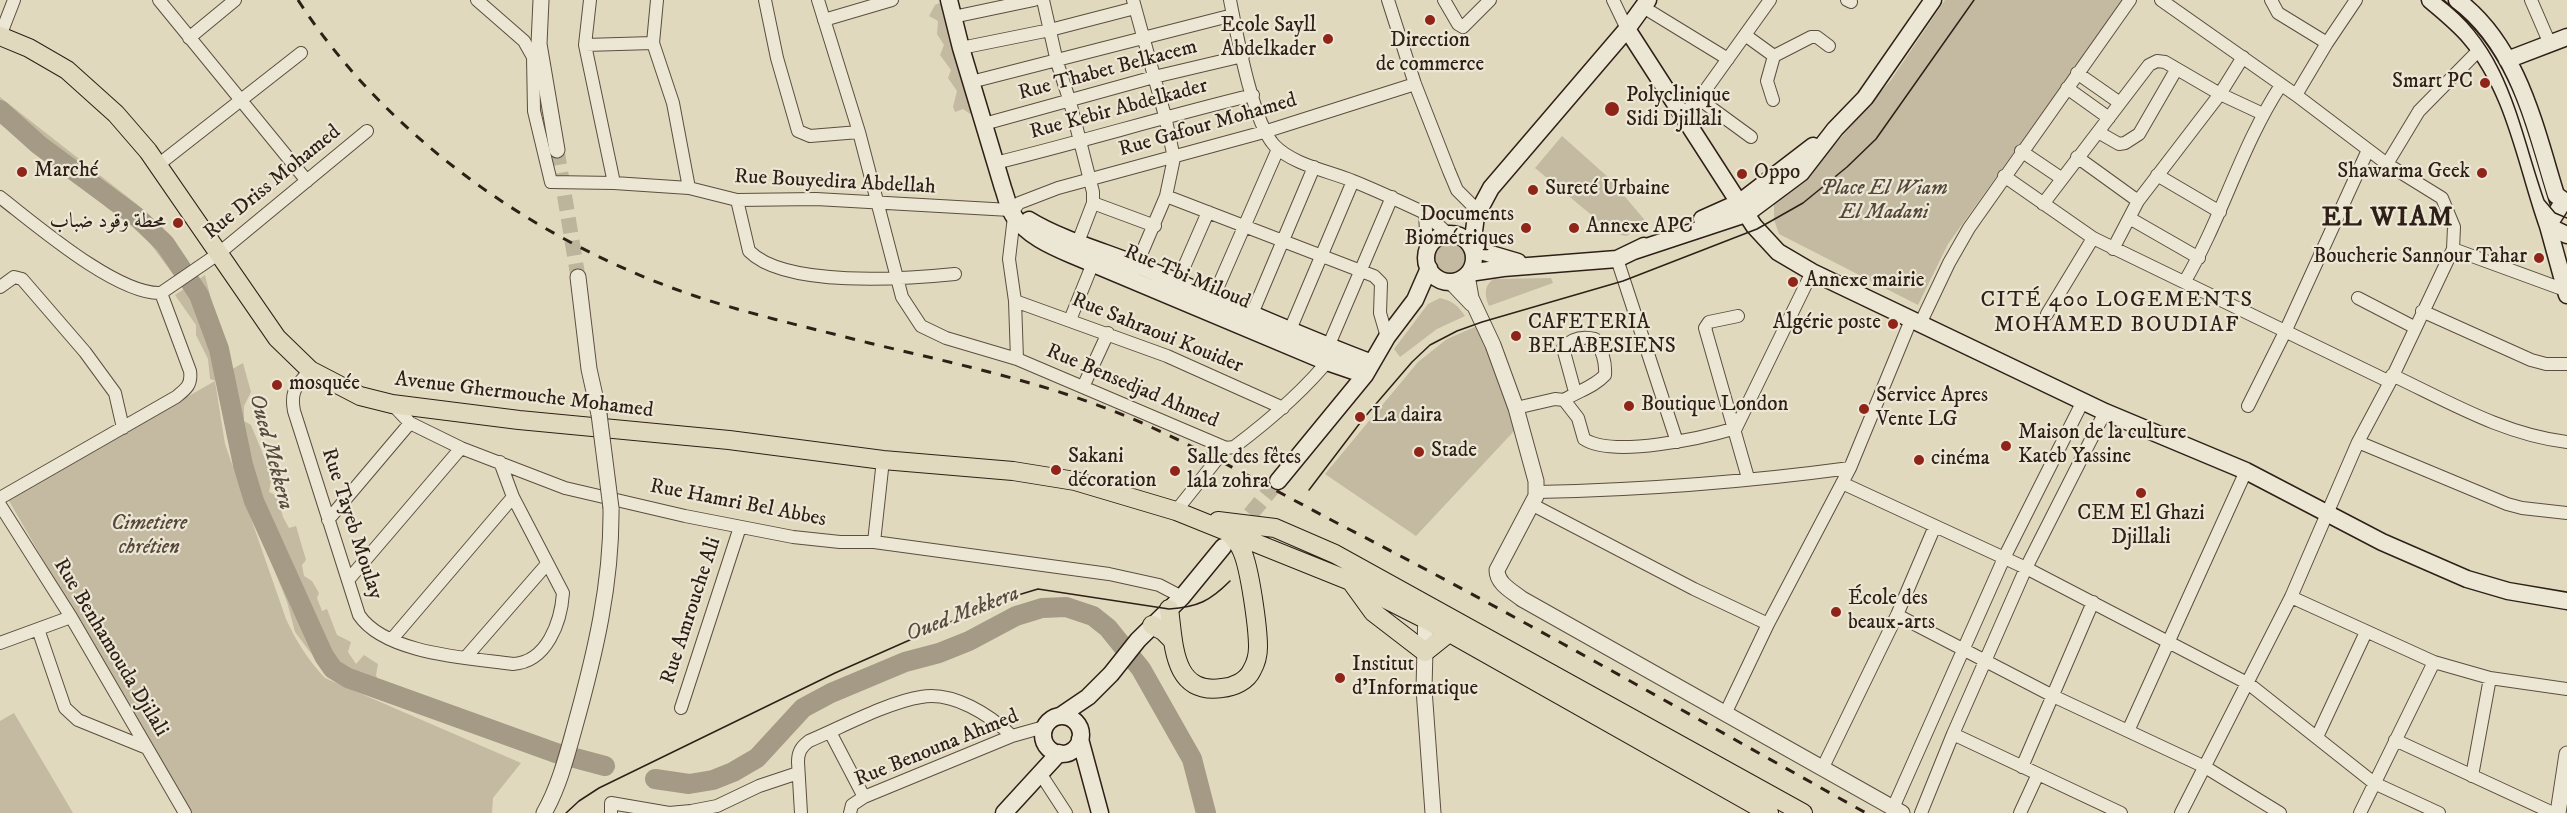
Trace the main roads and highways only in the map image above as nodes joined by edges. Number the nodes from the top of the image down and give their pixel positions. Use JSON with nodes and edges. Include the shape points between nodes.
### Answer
{"nodes":[{"id":1,"x":2430,"y":0,"type":"edge"},
{"id":2,"x":1930,"y":1,"type":"edge"},
{"id":3,"x":2463,"y":2,"type":"edge"},
{"id":4,"x":1646,"y":3,"type":"edge"},
{"id":5,"x":951,"y":8,"type":"edge"},
{"id":6,"x":1627,"y":29,"type":"junction"},
{"id":7,"x":0,"y":36,"type":"edge"},
{"id":8,"x":2562,"y":42,"type":"edge"},
{"id":9,"x":2507,"y":60,"type":"junction"},
{"id":10,"x":2565,"y":202,"type":"edge"},
{"id":11,"x":1743,"y":208,"type":"junction"},
{"id":12,"x":1478,"y":212,"type":"junction"},
{"id":13,"x":2548,"y":226,"type":"junction"},
{"id":14,"x":1453,"y":234,"type":"junction"},
{"id":15,"x":2567,"y":235,"type":"edge"},
{"id":16,"x":1076,"y":248,"type":"junction"},
{"id":17,"x":1473,"y":248,"type":"junction"},
{"id":18,"x":1536,"y":266,"type":"junction"},
{"id":19,"x":1429,"y":268,"type":"junction"},
{"id":20,"x":1134,"y":272,"type":"junction"},
{"id":21,"x":1468,"y":274,"type":"junction"},
{"id":22,"x":1448,"y":281,"type":"junction"},
{"id":23,"x":2566,"y":293,"type":"edge"},
{"id":24,"x":1210,"y":305,"type":"junction"},
{"id":25,"x":1410,"y":308,"type":"junction"},
{"id":26,"x":1368,"y":369,"type":"junction"},
{"id":27,"x":1278,"y":481,"type":"tunnel mouth"},
{"id":28,"x":1196,"y":518,"type":"junction"},
{"id":29,"x":1225,"y":539,"type":"junction"},
{"id":30,"x":1253,"y":543,"type":"junction"},
{"id":31,"x":1246,"y":564,"type":"junction"},
{"id":32,"x":1367,"y":572,"type":"junction"},
{"id":33,"x":1350,"y":581,"type":"junction"},
{"id":34,"x":2567,"y":601,"type":"edge"},
{"id":35,"x":1176,"y":603,"type":"junction"},
{"id":36,"x":1426,"y":611,"type":"junction"},
{"id":37,"x":1152,"y":625,"type":"junction"},
{"id":38,"x":1450,"y":632,"type":"junction"},
{"id":39,"x":1172,"y":640,"type":"junction"},
{"id":40,"x":1096,"y":690,"type":"junction"},
{"id":41,"x":1060,"y":716,"type":"junction"},
{"id":42,"x":1043,"y":731,"type":"junction"},
{"id":43,"x":1080,"y":736,"type":"junction"},
{"id":44,"x":1060,"y":754,"type":"junction"},
{"id":45,"x":1092,"y":786,"type":"junction"},
{"id":46,"x":1026,"y":787,"type":"junction"},
{"id":47,"x":1004,"y":813,"type":"edge"},
{"id":48,"x":1100,"y":813,"type":"edge"},
{"id":49,"x":1769,"y":813,"type":"edge"},
{"id":50,"x":1803,"y":813,"type":"edge"}],
"edges":[{"from":1,"to":13,"type":"main road","via":[[2479,50],[2510,104]]},
{"from":2,"to":11,"type":"main road","via":[[1865,98],[1801,173]]},
{"from":3,"to":9,"type":"main road"},
{"from":4,"to":6,"type":"main road"},
{"from":5,"to":16,"type":"main road","name":"Rue Tbi Miloud","via":[[1012,209],[1034,236]]},
{"from":6,"to":11,"type":"main road"},
{"from":6,"to":12,"type":"main road","via":[[1491,188]]},
{"from":7,"to":28,"type":"main road","name":"Avenue Ghermouche Mohamed","via":[[67,70],[91,89],[158,165],[211,259],[277,338],[310,370],[360,396],[392,404],[519,420],[1055,478]]},
{"from":8,"to":9,"type":"main road"},
{"from":9,"to":10,"type":"main road","via":[[2526,100],[2556,195]]},
{"from":10,"to":13,"type":"main road"},
{"from":11,"to":18,"type":"main road","via":[[1617,259]]},
{"from":11,"to":34,"type":"main road","via":[[1778,252],[1915,322],[2105,412],[2246,471],[2382,542],[2467,579]]},
{"from":12,"to":14,"type":"main road"},
{"from":12,"to":17,"type":"main road"},
{"from":13,"to":15,"type":"main road"},
{"from":13,"to":23,"type":"main road"},
{"from":14,"to":17,"type":"main road"},
{"from":14,"to":19,"type":"main road","via":[[1436,238],[1427,250]]},
{"from":16,"to":20,"type":"main road"},
{"from":16,"to":20,"type":"main road","name":"Rue Tbi Miloud","via":[[1093,263]]},
{"from":17,"to":18,"type":"main road"},
{"from":17,"to":21,"type":"main road","via":[[1475,260]]},
{"from":18,"to":21,"type":"main road"},
{"from":19,"to":22,"type":"main road","via":[[1435,276]]},
{"from":19,"to":25,"type":"main road"},
{"from":20,"to":24,"type":"main road","name":"Rue Tbi Miloud"},
{"from":20,"to":24,"type":"main road","via":[[1177,283]]},
{"from":21,"to":22,"type":"main road"},
{"from":22,"to":25,"type":"main road"},
{"from":24,"to":26,"type":"main road","name":"Rue Tbi Miloud"},
{"from":25,"to":26,"type":"main road"},
{"from":26,"to":27,"type":"main road"},
{"from":28,"to":29,"type":"main road"},
{"from":28,"to":32,"type":"main road","via":[[1284,531]]},
{"from":29,"to":30,"type":"main road"},
{"from":29,"to":31,"type":"main road","via":[[1241,548]]},
{"from":29,"to":35,"type":"main road"},
{"from":30,"to":31,"type":"main road"},
{"from":30,"to":32,"type":"main road","via":[[1262,538],[1277,538]]},
{"from":30,"to":33,"type":"main road"},
{"from":31,"to":39,"type":"main road","via":[[1258,648],[1253,668],[1245,679],[1227,688],[1199,687],[1182,672]]},
{"from":32,"to":36,"type":"main road"},
{"from":33,"to":36,"type":"main road"},
{"from":33,"to":38,"type":"main road","via":[[1373,612],[1425,652]]},
{"from":35,"to":37,"type":"main road"},
{"from":35,"to":39,"type":"main road"},
{"from":36,"to":38,"type":"main road"},
{"from":36,"to":50,"type":"main road"},
{"from":37,"to":39,"type":"main road"},
{"from":37,"to":40,"type":"main road"},
{"from":38,"to":49,"type":"main road"},
{"from":40,"to":41,"type":"main road"},
{"from":40,"to":43,"type":"main road"},
{"from":41,"to":42,"type":"main road","via":[[1050,719]]},
{"from":41,"to":43,"type":"main road","via":[[1071,718]]},
{"from":42,"to":44,"type":"main road","via":[[1047,747]]},
{"from":42,"to":46,"type":"main road"},
{"from":43,"to":44,"type":"main road","via":[[1074,750]]},
{"from":43,"to":45,"type":"main road"},
{"from":44,"to":45,"type":"main road"},
{"from":44,"to":46,"type":"main road"},
{"from":45,"to":48,"type":"main road"},
{"from":46,"to":47,"type":"main road"}]}
